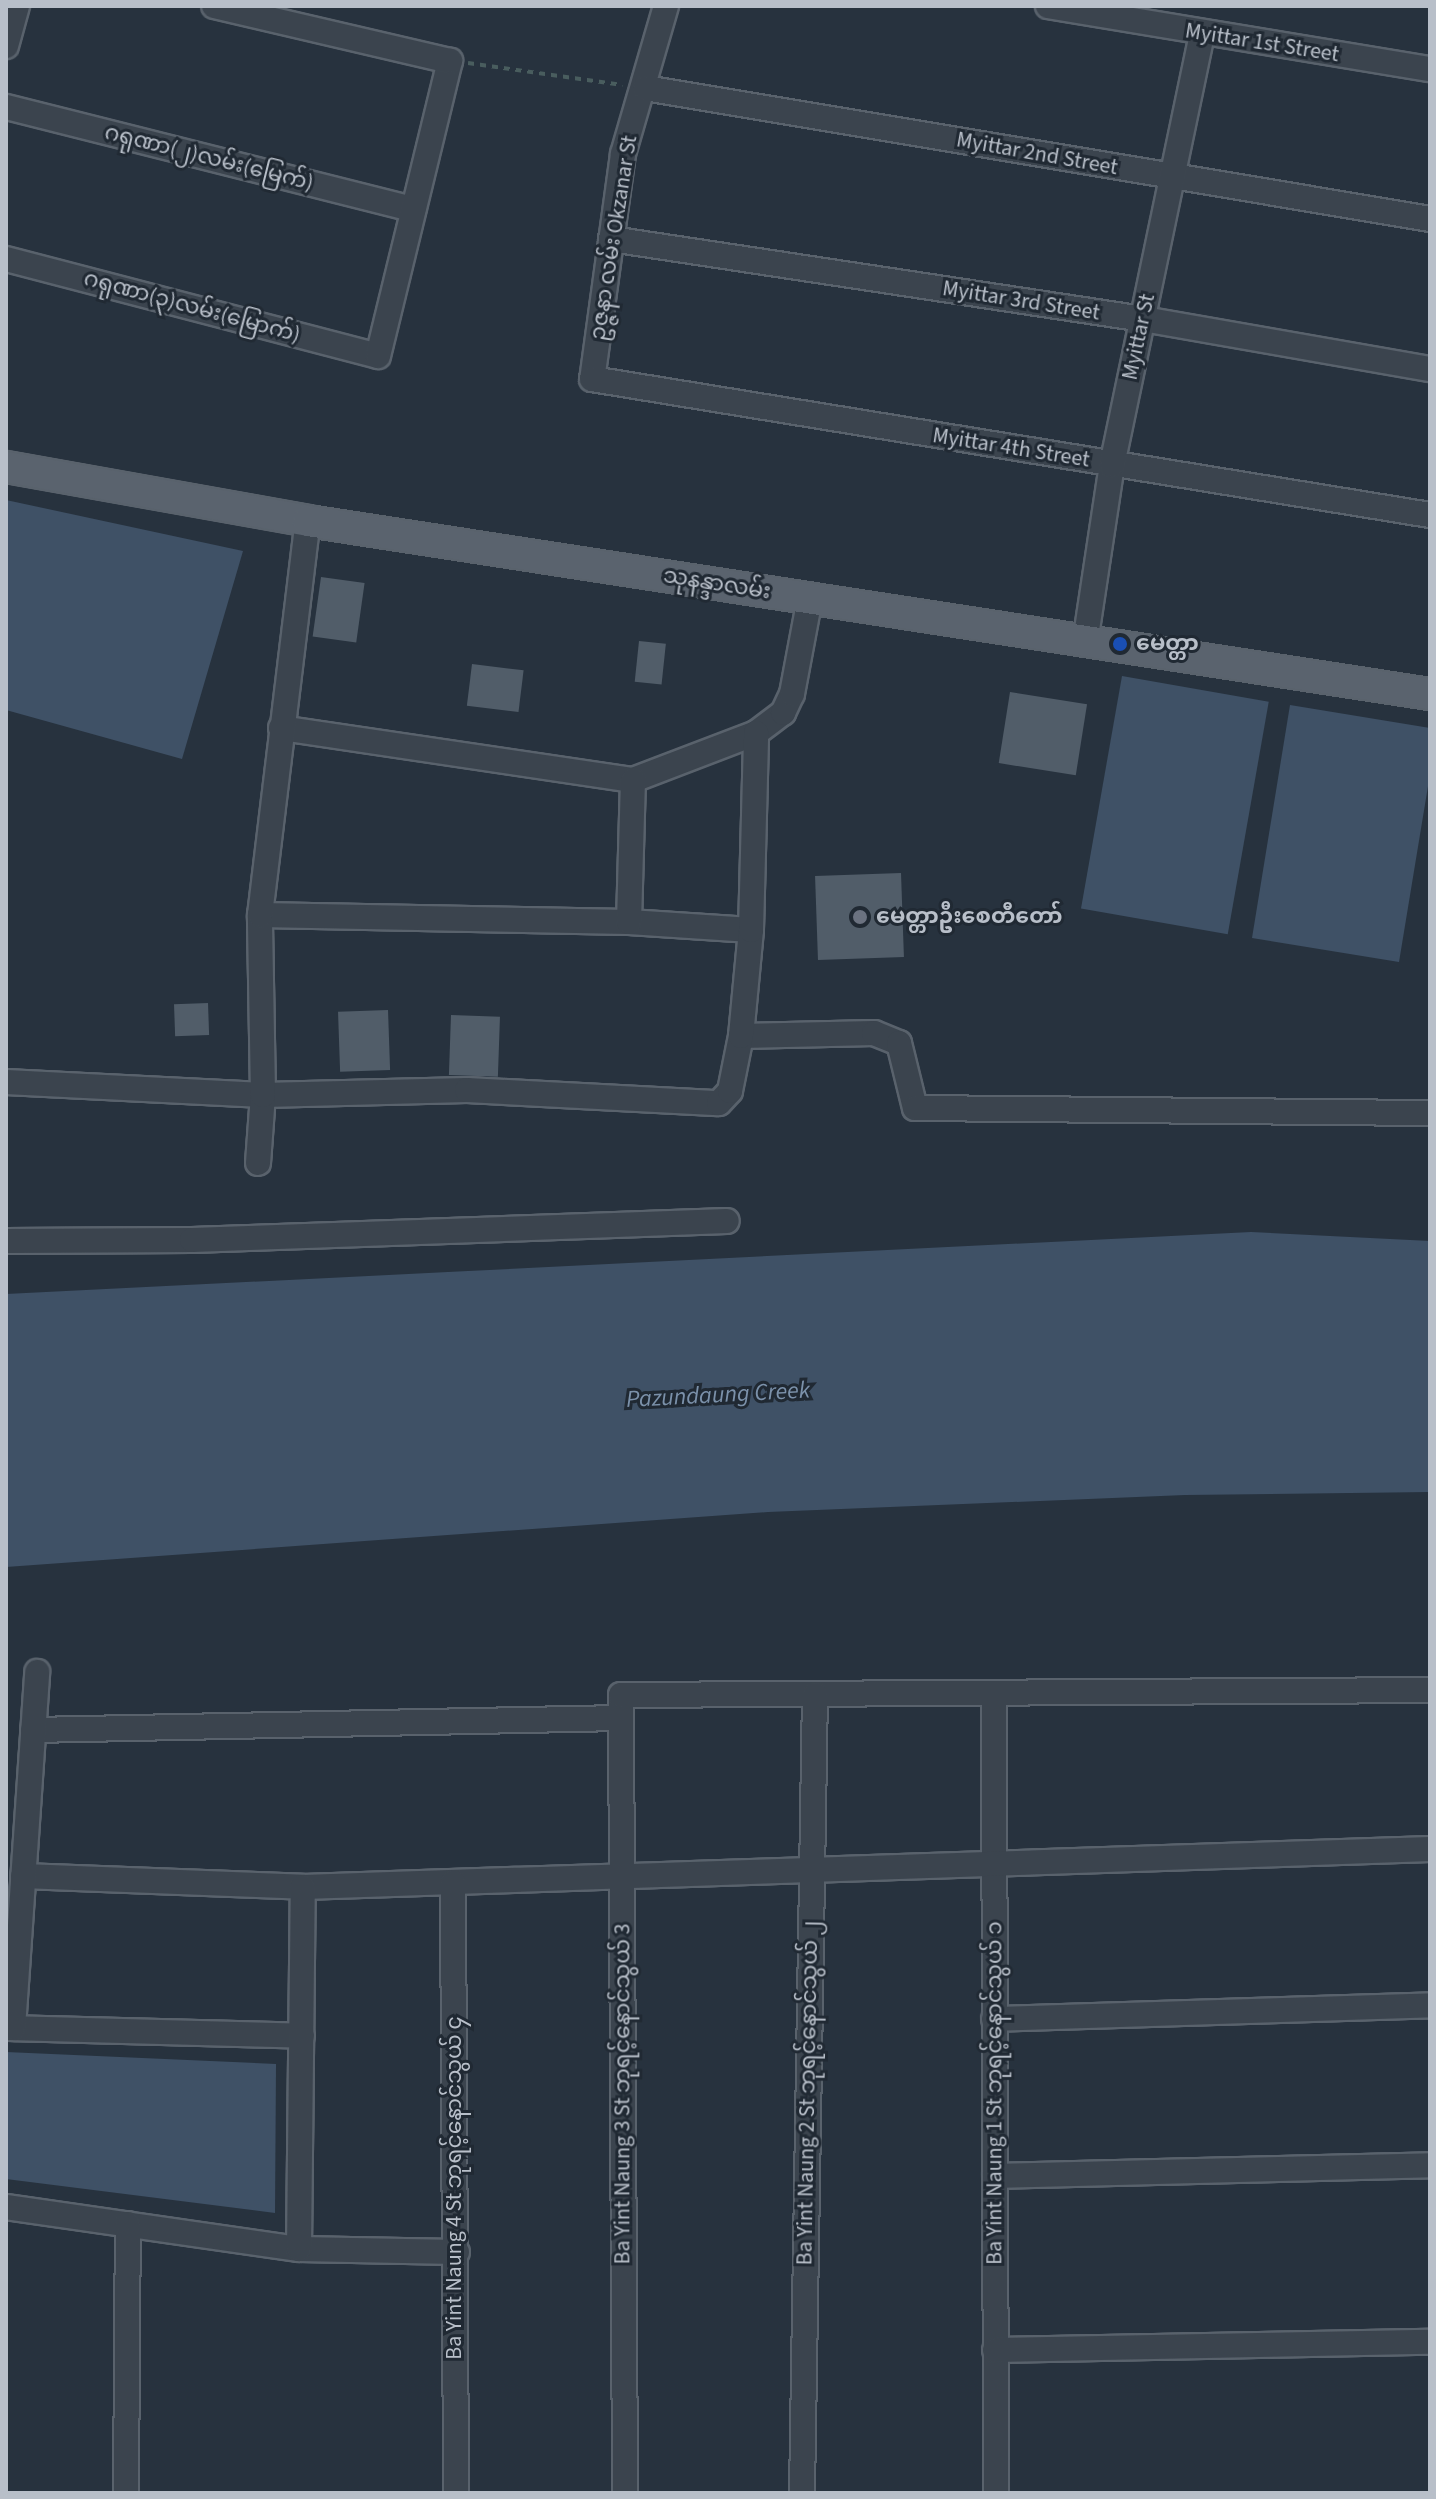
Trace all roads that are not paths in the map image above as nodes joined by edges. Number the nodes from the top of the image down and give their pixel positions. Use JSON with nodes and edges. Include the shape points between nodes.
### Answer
{"nodes":[{"id":1,"x":17,"y":6,"type":"edge"},
{"id":2,"x":214,"y":6,"type":"edge"},
{"id":3,"x":666,"y":6,"type":"edge"},
{"id":4,"x":1048,"y":6,"type":"edge"},
{"id":5,"x":1202,"y":34,"type":"junction"},
{"id":6,"x":6,"y":46,"type":"edge"},
{"id":7,"x":1430,"y":69,"type":"edge"},
{"id":8,"x":645,"y":88,"type":"junction"},
{"id":9,"x":6,"y":107,"type":"edge"},
{"id":10,"x":1172,"y":178,"type":"junction"},
{"id":11,"x":413,"y":209,"type":"junction"},
{"id":12,"x":1430,"y":219,"type":"edge"},
{"id":13,"x":611,"y":239,"type":"junction"},
{"id":14,"x":6,"y":259,"type":"edge"},
{"id":15,"x":1143,"y":319,"type":"junction"},
{"id":16,"x":1430,"y":369,"type":"edge"},
{"id":17,"x":592,"y":379,"type":"joint"},
{"id":18,"x":1112,"y":465,"type":"junction"},
{"id":19,"x":6,"y":467,"type":"edge"},
{"id":20,"x":1430,"y":515,"type":"edge"},
{"id":21,"x":308,"y":521,"type":"junction"},
{"id":22,"x":810,"y":598,"type":"junction"},
{"id":23,"x":1085,"y":643,"type":"junction"},
{"id":24,"x":1430,"y":694,"type":"edge"},
{"id":25,"x":281,"y":728,"type":"junction"},
{"id":26,"x":756,"y":733,"type":"junction"},
{"id":27,"x":633,"y":780,"type":"junction"},
{"id":28,"x":260,"y":915,"type":"junction"},
{"id":29,"x":629,"y":922,"type":"junction"},
{"id":30,"x":751,"y":930,"type":"junction"},
{"id":31,"x":741,"y":1036,"type":"junction"},
{"id":32,"x":6,"y":1082,"type":"edge"},
{"id":33,"x":263,"y":1095,"type":"junction"},
{"id":34,"x":1430,"y":1113,"type":"edge"},
{"id":35,"x":258,"y":1163,"type":"dead end"},
{"id":36,"x":727,"y":1221,"type":"dead end"},
{"id":37,"x":6,"y":1241,"type":"edge"},
{"id":38,"x":37,"y":1672,"type":"dead end"},
{"id":39,"x":1430,"y":1690,"type":"edge"},
{"id":40,"x":994,"y":1693,"type":"junction"},
{"id":41,"x":815,"y":1694,"type":"junction"},
{"id":42,"x":621,"y":1707,"type":"junction"},
{"id":43,"x":33,"y":1730,"type":"junction"},
{"id":44,"x":1430,"y":1849,"type":"edge"},
{"id":45,"x":994,"y":1866,"type":"junction"},
{"id":46,"x":812,"y":1868,"type":"junction"},
{"id":47,"x":622,"y":1874,"type":"junction"},
{"id":48,"x":23,"y":1876,"type":"junction"},
{"id":49,"x":453,"y":1882,"type":"junction"},
{"id":50,"x":303,"y":1887,"type":"junction"},
{"id":51,"x":1430,"y":2005,"type":"edge"},
{"id":52,"x":994,"y":2019,"type":"junction"},
{"id":53,"x":10,"y":2028,"type":"edge"},
{"id":54,"x":302,"y":2036,"type":"junction"},
{"id":55,"x":1430,"y":2165,"type":"edge"},
{"id":56,"x":995,"y":2176,"type":"junction"},
{"id":57,"x":6,"y":2207,"type":"edge"},
{"id":58,"x":128,"y":2224,"type":"junction"},
{"id":59,"x":299,"y":2249,"type":"junction"},
{"id":60,"x":457,"y":2252,"type":"junction"},
{"id":61,"x":1430,"y":2342,"type":"edge"},
{"id":62,"x":995,"y":2350,"type":"junction"},
{"id":63,"x":126,"y":2493,"type":"edge"},
{"id":64,"x":456,"y":2493,"type":"edge"},
{"id":65,"x":625,"y":2493,"type":"edge"},
{"id":66,"x":802,"y":2493,"type":"edge"},
{"id":67,"x":996,"y":2493,"type":"edge"}],
"edges":[{"from":1,"to":6,"type":"street"},
{"from":2,"to":11,"type":"street","via":[[450,61]]},
{"from":3,"to":8,"type":"street","name":"ဥဇ္ဇနာ လမ်း Okzanar St"},
{"from":4,"to":5,"type":"street","name":"Myittar 1st Street"},
{"from":5,"to":7,"type":"street","name":"Myittar 1st Street"},
{"from":5,"to":10,"type":"street","name":"Myittar St"},
{"from":8,"to":10,"type":"street","name":"Myittar 2nd Street"},
{"from":8,"to":13,"type":"street","name":"ဥဇ္ဇနာ လမ်း Okzanar St","via":[[623,154]]},
{"from":9,"to":11,"type":"street","name":"ဂရုဏာ(၂)လမ်း(မြေက်)"},
{"from":10,"to":12,"type":"street","name":"Myittar 2nd Street"},
{"from":10,"to":15,"type":"street","name":"Myittar St"},
{"from":11,"to":14,"type":"street","name":"ဂရုဏာ(၃)လမ်း(မြောက်)","via":[[378,356]]},
{"from":13,"to":15,"type":"street","name":"Myittar 3rd Street"},
{"from":13,"to":17,"type":"street","name":"ဥဇ္ဇနာ လမ်း Okzanar St"},
{"from":15,"to":16,"type":"street","name":"Myittar 3rd Street"},
{"from":15,"to":18,"type":"street","name":"Myittar St"},
{"from":17,"to":18,"type":"street","name":"Myittar 4th Street"},
{"from":18,"to":20,"type":"street","name":"Myittar 4th Street"},
{"from":18,"to":23,"type":"street","name":"Myittar St"},
{"from":19,"to":21,"type":"main road","name":"သုနန္ဒာလမ်း"},
{"from":21,"to":22,"type":"main road","name":"သုနန္ဒာလမ်း"},
{"from":21,"to":25,"type":"street"},
{"from":22,"to":23,"type":"main road","name":"သုနန္ဒာလမ်း"},
{"from":22,"to":26,"type":"street","via":[[789,704]]},
{"from":23,"to":24,"type":"main road","name":"သုနန္ဒာလမ်း"},
{"from":25,"to":27,"type":"street"},
{"from":25,"to":28,"type":"street"},
{"from":26,"to":27,"type":"street"},
{"from":26,"to":30,"type":"street"},
{"from":27,"to":29,"type":"street"},
{"from":28,"to":29,"type":"street"},
{"from":28,"to":33,"type":"street"},
{"from":29,"to":30,"type":"street"},
{"from":30,"to":31,"type":"street"},
{"from":31,"to":33,"type":"street","via":[[730,1091],[719,1103],[467,1090]]},
{"from":31,"to":34,"type":"street","via":[[874,1033],[899,1043],[915,1108]]},
{"from":32,"to":33,"type":"street"},
{"from":33,"to":35,"type":"street"},
{"from":36,"to":37,"type":"street","via":[[192,1240]]},
{"from":38,"to":43,"type":"street"},
{"from":39,"to":40,"type":"street"},
{"from":40,"to":41,"type":"street"},
{"from":40,"to":45,"type":"street","name":"Ba Yint Naung 1 St ဘုရင့်နောင်သွယ် ၁"},
{"from":41,"to":42,"type":"street"},
{"from":41,"to":46,"type":"street","name":"Ba Yint Naung 2 St ဘုရင့်နောင်သွယ် ၂"},
{"from":42,"to":43,"type":"street"},
{"from":42,"to":47,"type":"street","name":"Ba Yint Naung 3 St ဘုရင့်နောင်သွယ် 3"},
{"from":43,"to":48,"type":"street"},
{"from":44,"to":45,"type":"street"},
{"from":45,"to":46,"type":"street"},
{"from":45,"to":52,"type":"street","name":"Ba Yint Naung 1 St ဘုရင့်နောင်သွယ် ၁"},
{"from":46,"to":47,"type":"street"},
{"from":46,"to":66,"type":"street","name":"Ba Yint Naung 2 St ဘုရင့်နောင်သွယ် ၂"},
{"from":47,"to":49,"type":"street"},
{"from":47,"to":65,"type":"street","name":"Ba Yint Naung 3 St ဘုရင့်နောင်သွယ် 3"},
{"from":48,"to":50,"type":"street"},
{"from":48,"to":53,"type":"street"},
{"from":49,"to":50,"type":"street"},
{"from":49,"to":60,"type":"street","name":"Ba Yint Naung 4 St ဘုရင့်နောင်သွယ် ၄"},
{"from":50,"to":54,"type":"street"},
{"from":51,"to":52,"type":"street"},
{"from":52,"to":56,"type":"street","name":"Ba Yint Naung 1 St ဘုရင့်နောင်သွယ် ၁"},
{"from":53,"to":54,"type":"street"},
{"from":54,"to":59,"type":"street"},
{"from":55,"to":56,"type":"street"},
{"from":56,"to":62,"type":"street","name":"Ba Yint Naung 1 St ဘုရင့်နောင်သွယ် ၁"},
{"from":57,"to":58,"type":"street"},
{"from":58,"to":59,"type":"street"},
{"from":58,"to":63,"type":"street"},
{"from":59,"to":60,"type":"street"},
{"from":60,"to":64,"type":"street","name":"Ba Yint Naung 4 St ဘုရင့်နောင်သွယ် ၄"},
{"from":61,"to":62,"type":"street"},
{"from":62,"to":67,"type":"street","name":"Ba Yint Naung 1 St ဘုရင့်နောင်သွယ် ၁"}]}
